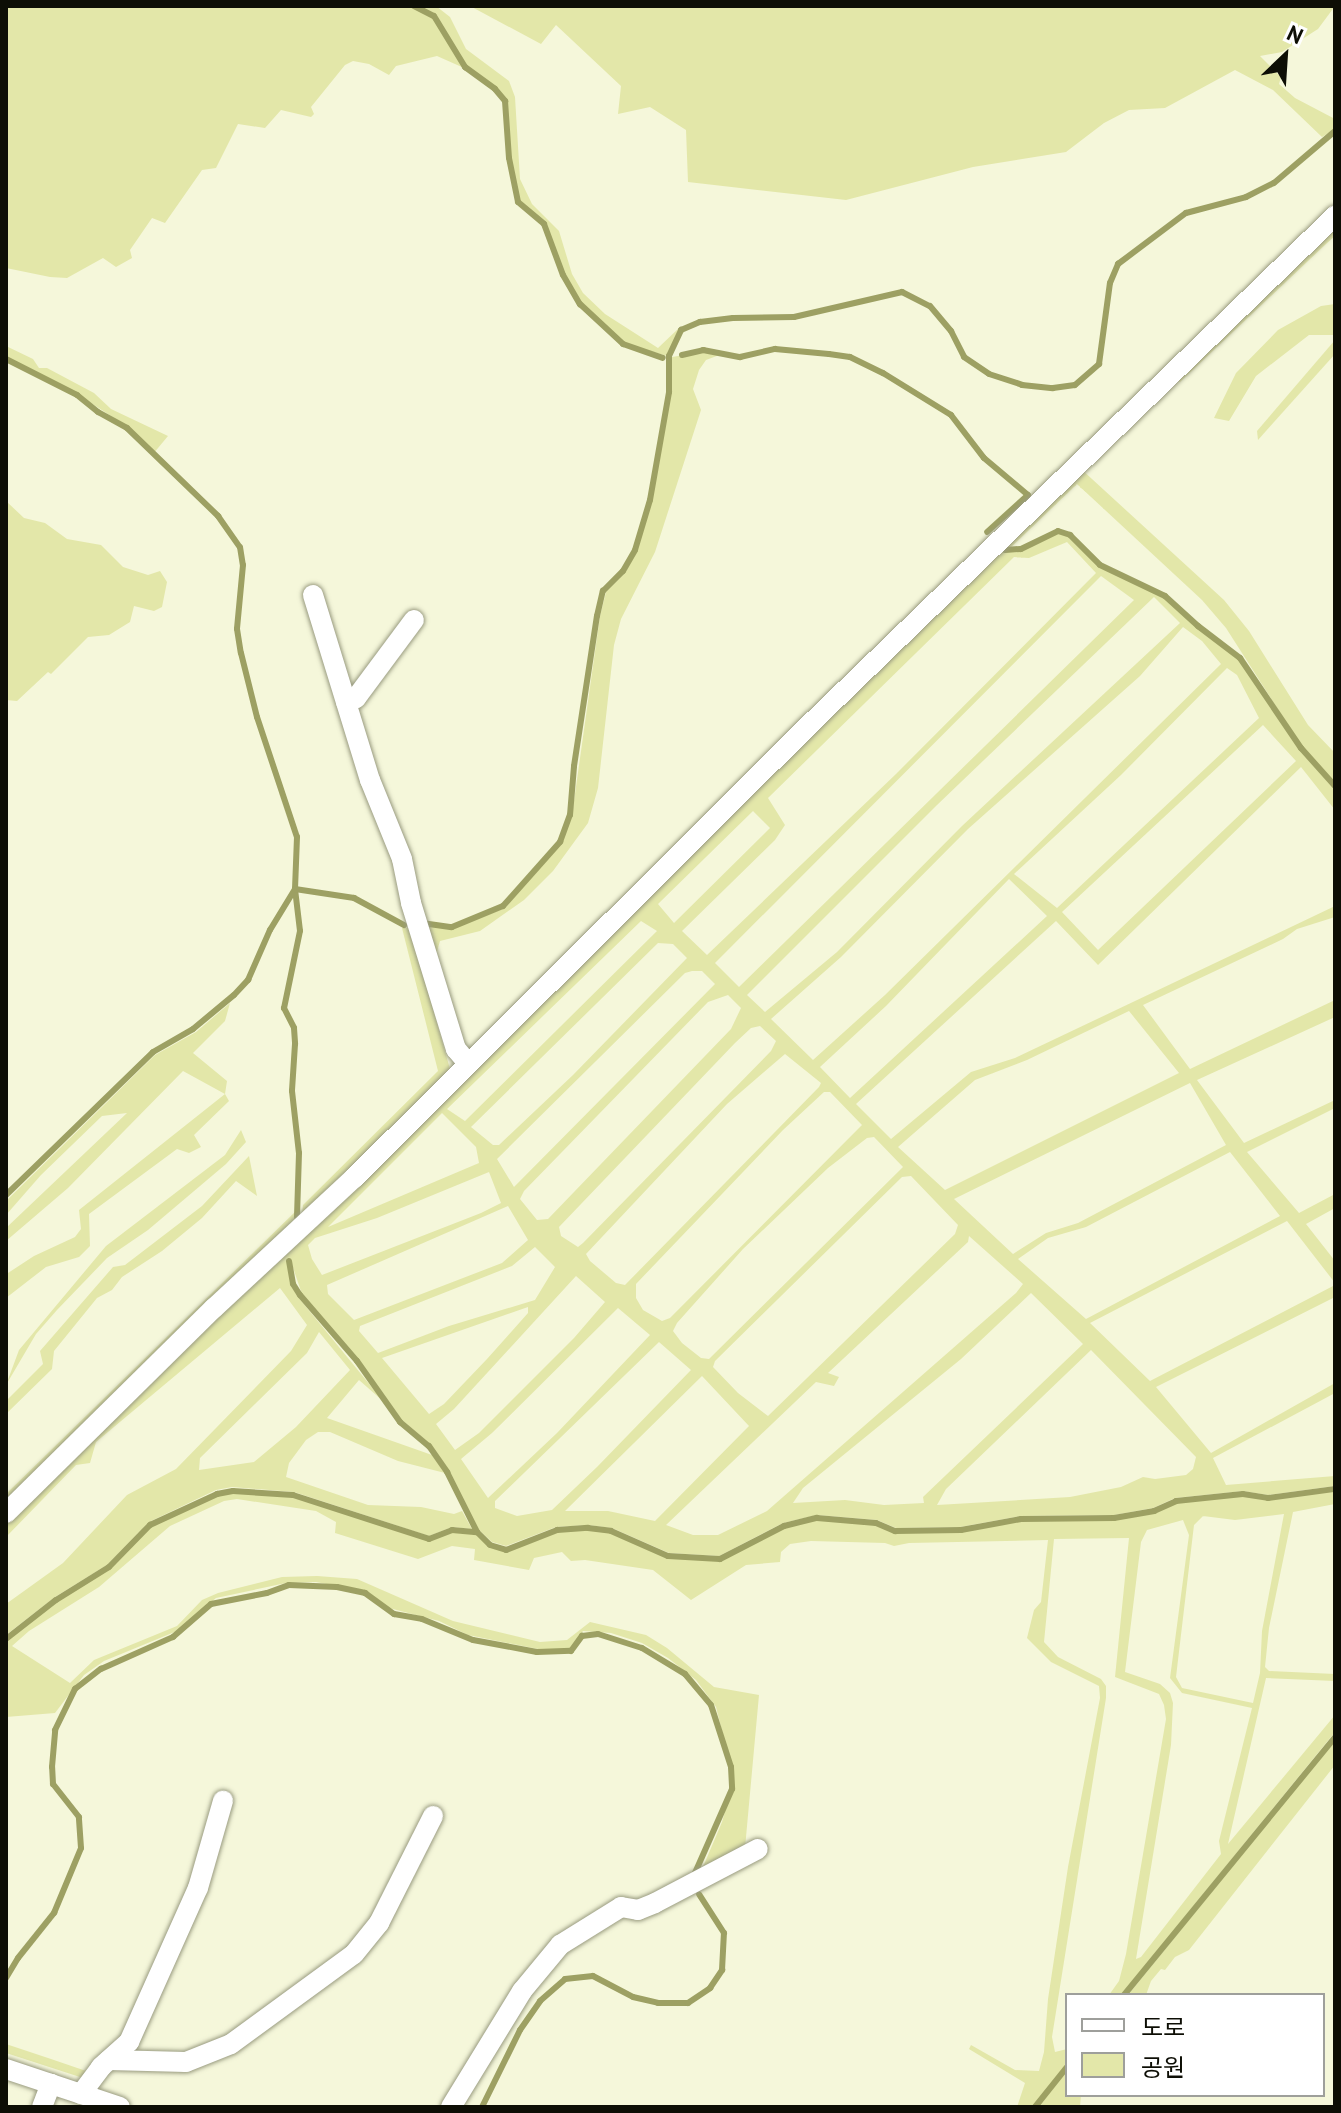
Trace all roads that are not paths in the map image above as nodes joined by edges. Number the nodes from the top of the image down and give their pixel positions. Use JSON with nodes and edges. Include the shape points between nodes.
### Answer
{"nodes":[{"id":1,"x":1335,"y":216,"type":"edge"},
{"id":2,"x":313,"y":595,"type":"dead end"},
{"id":3,"x":414,"y":620,"type":"dead end"},
{"id":4,"x":346,"y":702,"type":"junction"},
{"id":5,"x":467,"y":1062,"type":"junction"},
{"id":6,"x":6,"y":1513,"type":"edge"},
{"id":7,"x":223,"y":1801,"type":"dead end"},
{"id":8,"x":433,"y":1816,"type":"dead end"},
{"id":9,"x":758,"y":1849,"type":"dead end"},
{"id":10,"x":109,"y":2060,"type":"junction"},
{"id":11,"x":6,"y":2069,"type":"edge"},
{"id":12,"x":51,"y":2084,"type":"junction"},
{"id":13,"x":81,"y":2094,"type":"junction"},
{"id":14,"x":42,"y":2107,"type":"edge"},
{"id":15,"x":120,"y":2107,"type":"edge"},
{"id":16,"x":451,"y":2107,"type":"edge"}],
"edges":[{"from":1,"to":5,"type":"street"},
{"from":2,"to":4,"type":"street"},
{"from":3,"to":4,"type":"street","via":[[356,698]]},
{"from":4,"to":5,"type":"street","via":[[402,859],[456,1049]]},
{"from":5,"to":6,"type":"street"},
{"from":7,"to":10,"type":"street","via":[[198,1888],[129,2042]]},
{"from":8,"to":10,"type":"street","via":[[379,1923],[354,1954],[231,2044],[186,2062]]},
{"from":9,"to":16,"type":"street","via":[[655,1903],[638,1910],[621,1907],[560,1945],[522,1991]]},
{"from":10,"to":13,"type":"street"},
{"from":11,"to":12,"type":"street"},
{"from":12,"to":13,"type":"street"},
{"from":12,"to":14,"type":"street"},
{"from":13,"to":15,"type":"street"}]}
